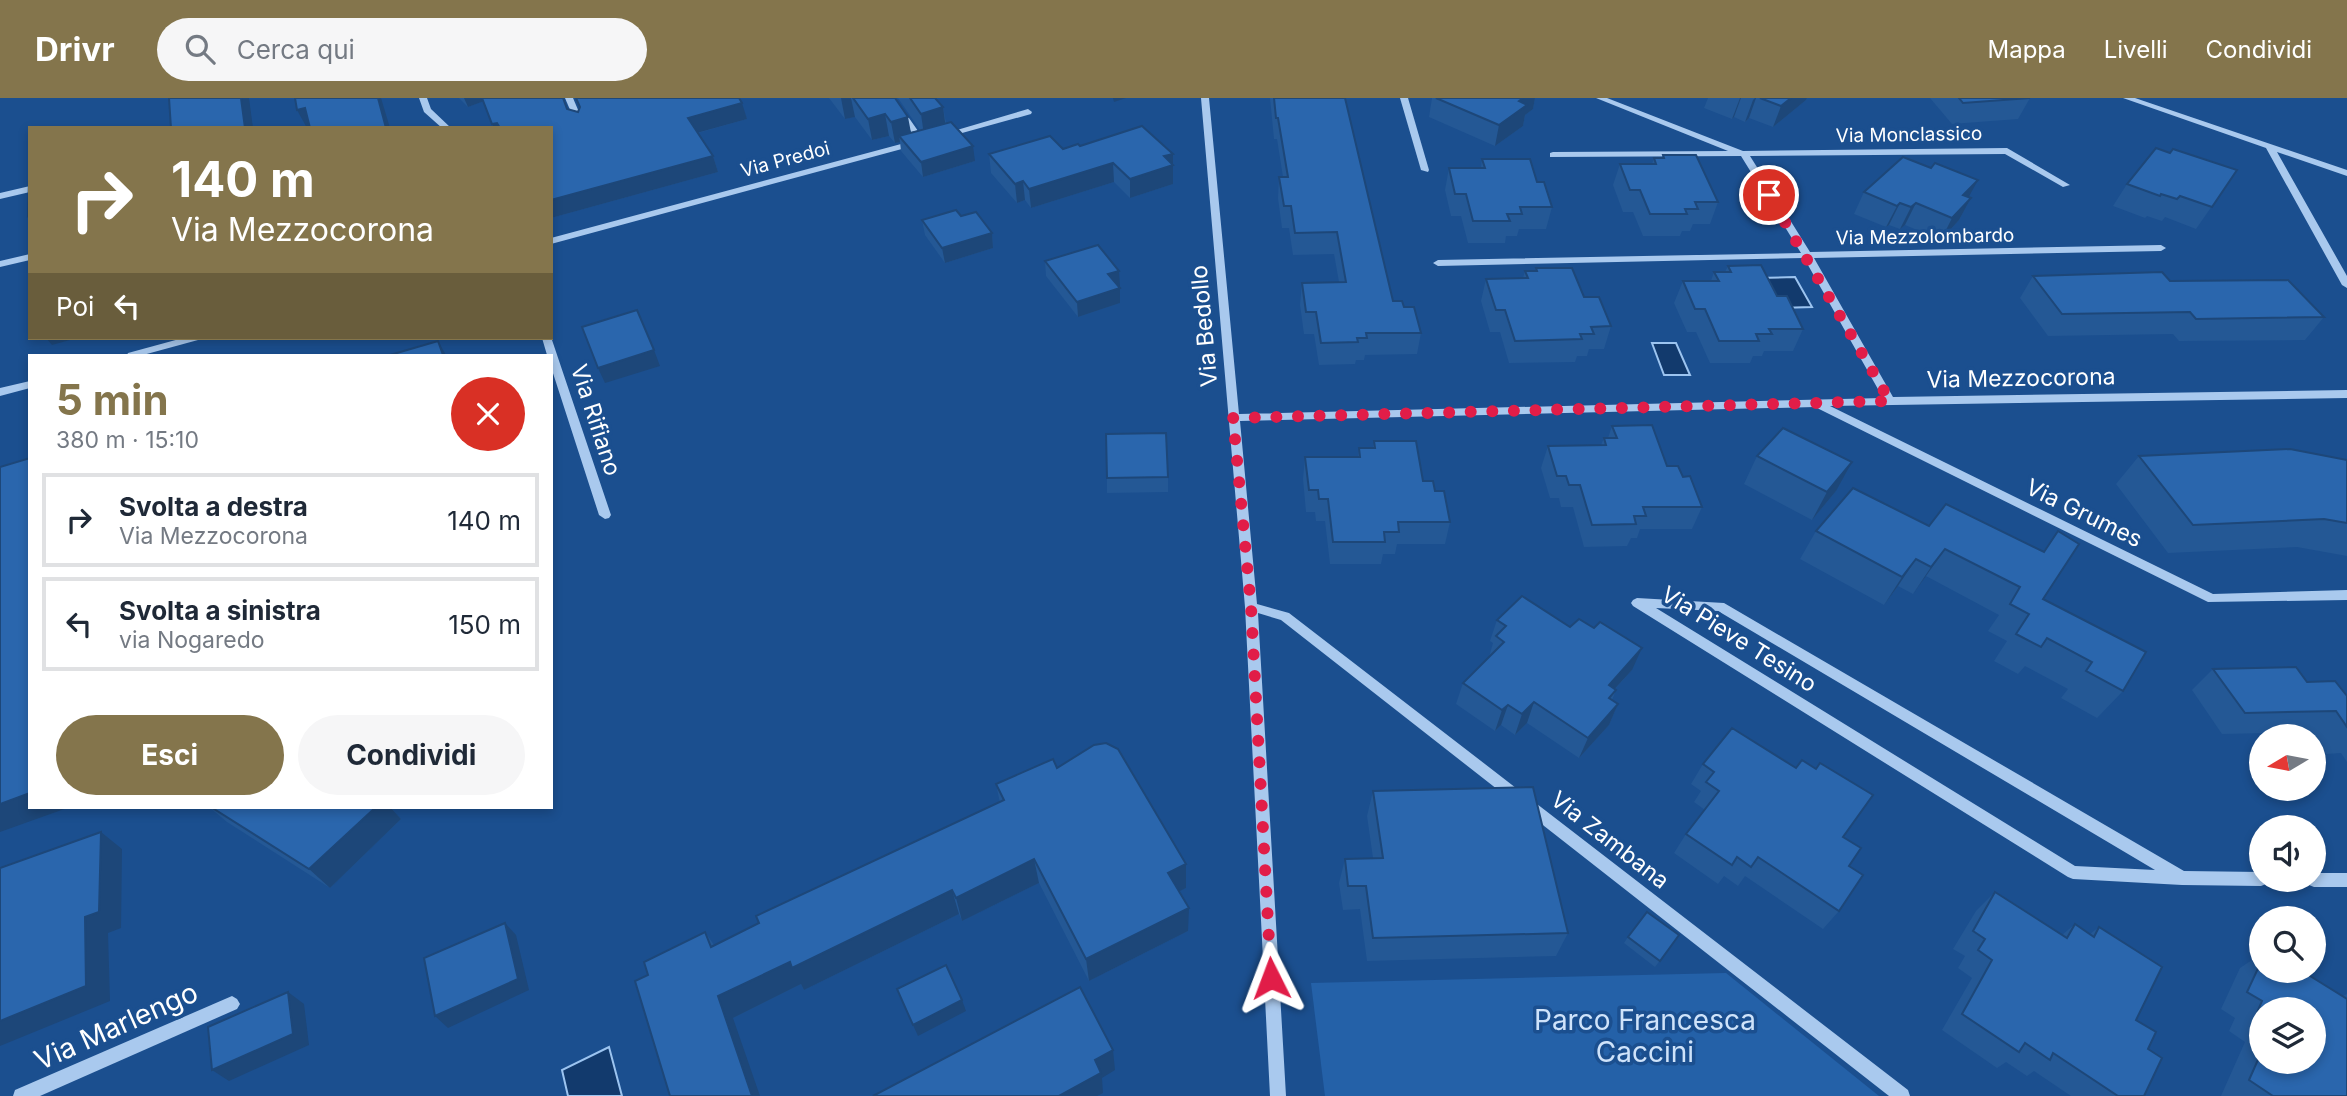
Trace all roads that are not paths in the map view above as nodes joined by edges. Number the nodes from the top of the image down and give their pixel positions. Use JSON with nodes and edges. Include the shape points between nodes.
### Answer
{"nodes":[{"id":1,"x":423,"y":98,"type":"edge"},
{"id":2,"x":569,"y":98,"type":"edge"},
{"id":3,"x":891,"y":98,"type":"edge"},
{"id":4,"x":1205,"y":98,"type":"edge"},
{"id":5,"x":1404,"y":98,"type":"edge"},
{"id":6,"x":1600,"y":98,"type":"edge"},
{"id":7,"x":2127,"y":98,"type":"edge"},
{"id":8,"x":1028,"y":112,"type":"dead end"},
{"id":9,"x":580,"y":124,"type":"edge"},
{"id":10,"x":445,"y":126,"type":"edge"},
{"id":11,"x":921,"y":141,"type":"junction"},
{"id":12,"x":2270,"y":146,"type":"junction"},
{"id":13,"x":1744,"y":154,"type":"junction"},
{"id":14,"x":1553,"y":155,"type":"dead end"},
{"id":15,"x":1425,"y":170,"type":"dead end"},
{"id":16,"x":2347,"y":173,"type":"edge"},
{"id":17,"x":2066,"y":185,"type":"dead end"},
{"id":18,"x":28,"y":189,"type":"edge"},
{"id":19,"x":0,"y":196,"type":"edge"},
{"id":20,"x":553,"y":239,"type":"edge"},
{"id":21,"x":2161,"y":248,"type":"dead end"},
{"id":22,"x":1807,"y":256,"type":"junction"},
{"id":23,"x":28,"y":257,"type":"edge"},
{"id":24,"x":1438,"y":263,"type":"dead end"},
{"id":25,"x":0,"y":264,"type":"edge"},
{"id":26,"x":2347,"y":285,"type":"edge"},
{"id":27,"x":187,"y":340,"type":"edge"},
{"id":28,"x":136,"y":354,"type":"edge"},
{"id":29,"x":553,"y":356,"type":"edge"},
{"id":30,"x":28,"y":385,"type":"edge"},
{"id":31,"x":0,"y":392,"type":"edge"},
{"id":32,"x":2347,"y":394,"type":"edge"},
{"id":33,"x":1890,"y":401,"type":"junction"},
{"id":34,"x":1817,"y":404,"type":"junction"},
{"id":35,"x":1233,"y":418,"type":"junction"},
{"id":36,"x":605,"y":515,"type":"dead end"},
{"id":37,"x":2347,"y":595,"type":"edge"},
{"id":38,"x":1251,"y":607,"type":"junction"},
{"id":39,"x":2182,"y":878,"type":"junction"},
{"id":40,"x":2249,"y":879,"type":"edge"},
{"id":41,"x":2326,"y":880,"type":"edge"},
{"id":42,"x":2347,"y":880,"type":"edge"},
{"id":43,"x":232,"y":1004,"type":"dead end"},
{"id":44,"x":1276,"y":1095,"type":"edge"},
{"id":45,"x":21,"y":1096,"type":"edge"},
{"id":46,"x":1902,"y":1096,"type":"edge"}],
"edges":[{"from":1,"to":10,"type":"street","via":[[426,110]]},
{"from":2,"to":9,"type":"street"},
{"from":3,"to":11,"type":"street"},
{"from":4,"to":35,"type":"street","name":"Via Bedollo"},
{"from":5,"to":15,"type":"street"},
{"from":6,"to":13,"type":"street"},
{"from":7,"to":12,"type":"street"},
{"from":8,"to":11,"type":"street","name":"Via Predoi"},
{"from":11,"to":20,"type":"street","name":"Via Predoi"},
{"from":12,"to":16,"type":"street"},
{"from":12,"to":26,"type":"street"},
{"from":13,"to":14,"type":"street","name":"Via Monclassico"},
{"from":13,"to":17,"type":"street","name":"Via Monclassico","via":[[2007,151]]},
{"from":13,"to":22,"type":"street"},
{"from":18,"to":19,"type":"street"},
{"from":21,"to":22,"type":"street","name":"Via Mezzolombardo"},
{"from":22,"to":24,"type":"street","name":"Via Mezzolombardo"},
{"from":22,"to":33,"type":"street"},
{"from":23,"to":25,"type":"street"},
{"from":27,"to":28,"type":"street"},
{"from":29,"to":36,"type":"street","name":"Via Rifiano"},
{"from":30,"to":31,"type":"street"},
{"from":32,"to":33,"type":"street","name":"Via Mezzocorona"},
{"from":33,"to":34,"type":"street","name":"Via Mezzocorona"},
{"from":34,"to":35,"type":"street","name":"Via Mezzocorona"},
{"from":34,"to":37,"type":"street","name":"Via Grumes","via":[[2212,599]]},
{"from":35,"to":38,"type":"street","name":"Via Bedollo"},
{"from":38,"to":44,"type":"street","name":"Via Bedollo"},
{"from":38,"to":46,"type":"street","name":"Via Zambana","via":[[1285,617]]},
{"from":39,"to":39,"type":"street","name":"Via Pieve Tesino","via":[[1720,606],[1637,603],[2073,872]]},
{"from":39,"to":40,"type":"street","name":"Via Pieve Tesino"},
{"from":41,"to":42,"type":"street"},
{"from":43,"to":45,"type":"street","name":"Via Marlengo"}]}
